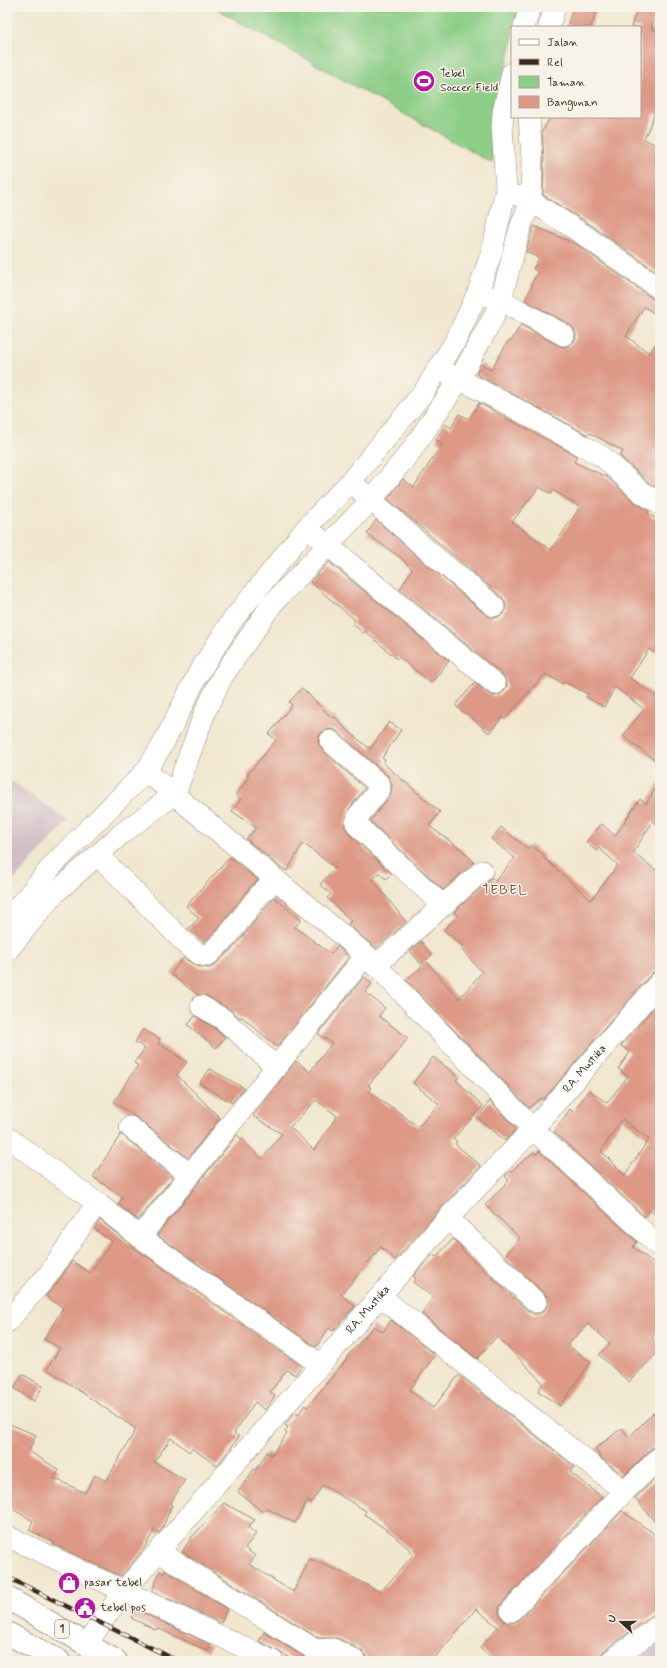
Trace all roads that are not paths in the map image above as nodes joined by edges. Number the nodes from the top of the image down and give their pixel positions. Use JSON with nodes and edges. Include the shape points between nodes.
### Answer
{"nodes":[{"id":1,"x":530,"y":7,"type":"edge"},
{"id":2,"x":555,"y":7,"type":"edge"},
{"id":3,"x":524,"y":26,"type":"edge"},
{"id":4,"x":549,"y":26,"type":"edge"},
{"id":5,"x":511,"y":77,"type":"edge"},
{"id":6,"x":529,"y":118,"type":"edge"},
{"id":7,"x":520,"y":196,"type":"junction"},
{"id":8,"x":660,"y":289,"type":"edge"},
{"id":9,"x":490,"y":296,"type":"junction"},
{"id":10,"x":564,"y":335,"type":"dead end"},
{"id":11,"x":448,"y":374,"type":"junction"},
{"id":12,"x":361,"y":490,"type":"junction"},
{"id":13,"x":660,"y":504,"type":"edge"},
{"id":14,"x":317,"y":535,"type":"junction"},
{"id":15,"x":494,"y":606,"type":"dead end"},
{"id":16,"x":495,"y":684,"type":"dead end"},
{"id":17,"x":330,"y":741,"type":"dead end"},
{"id":18,"x":161,"y":783,"type":"junction"},
{"id":19,"x":98,"y":855,"type":"junction"},
{"id":20,"x":482,"y":872,"type":"dead end"},
{"id":21,"x":275,"y":880,"type":"junction"},
{"id":22,"x":442,"y":905,"type":"junction"},
{"id":23,"x":7,"y":920,"type":"edge"},
{"id":24,"x":7,"y":951,"type":"edge"},
{"id":25,"x":370,"y":960,"type":"junction"},
{"id":26,"x":660,"y":982,"type":"edge"},
{"id":27,"x":201,"y":1006,"type":"dead end"},
{"id":28,"x":276,"y":1067,"type":"junction"},
{"id":29,"x":130,"y":1127,"type":"dead end"},
{"id":30,"x":533,"y":1129,"type":"junction"},
{"id":31,"x":7,"y":1137,"type":"edge"},
{"id":32,"x":189,"y":1174,"type":"junction"},
{"id":33,"x":97,"y":1203,"type":"junction"},
{"id":34,"x":448,"y":1218,"type":"junction"},
{"id":35,"x":140,"y":1237,"type":"junction"},
{"id":36,"x":660,"y":1247,"type":"edge"},
{"id":37,"x":380,"y":1296,"type":"junction"},
{"id":38,"x":536,"y":1302,"type":"dead end"},
{"id":39,"x":7,"y":1322,"type":"edge"},
{"id":40,"x":321,"y":1365,"type":"junction"},
{"id":41,"x":660,"y":1457,"type":"edge"},
{"id":42,"x":623,"y":1493,"type":"junction"},
{"id":43,"x":7,"y":1536,"type":"edge"},
{"id":44,"x":159,"y":1552,"type":"junction"},
{"id":45,"x":124,"y":1591,"type":"junction"},
{"id":46,"x":7,"y":1598,"type":"edge"},
{"id":47,"x":511,"y":1611,"type":"dead end"},
{"id":48,"x":660,"y":1625,"type":"edge"},
{"id":49,"x":7,"y":1633,"type":"edge"},
{"id":50,"x":86,"y":1645,"type":"junction"},
{"id":51,"x":46,"y":1658,"type":"edge"},
{"id":52,"x":116,"y":1661,"type":"edge"},
{"id":53,"x":273,"y":1661,"type":"edge"},
{"id":54,"x":355,"y":1661,"type":"edge"},
{"id":55,"x":611,"y":1661,"type":"edge"}],
"edges":[{"from":1,"to":3,"type":"street"},
{"from":2,"to":4,"type":"street"},
{"from":5,"to":7,"type":"street","via":[[502,126]]},
{"from":6,"to":7,"type":"street","via":[[532,159]]},
{"from":7,"to":8,"type":"street","via":[[584,235]]},
{"from":7,"to":9,"type":"street","via":[[520,228]]},
{"from":7,"to":9,"type":"street","via":[[492,251]]},
{"from":9,"to":10,"type":"street"},
{"from":9,"to":11,"type":"street","via":[[456,340]]},
{"from":11,"to":12,"type":"street","via":[[423,393]]},
{"from":11,"to":12,"type":"street","via":[[411,451]]},
{"from":11,"to":13,"type":"street","via":[[603,457],[641,492]]},
{"from":12,"to":14,"type":"street"},
{"from":12,"to":14,"type":"street"},
{"from":12,"to":15,"type":"street"},
{"from":14,"to":16,"type":"street"},
{"from":14,"to":18,"type":"street","via":[[222,677],[205,712]]},
{"from":14,"to":18,"type":"street","via":[[231,622],[198,674],[163,744]]},
{"from":17,"to":22,"type":"street","via":[[380,785],[380,789],[358,816],[358,826]]},
{"from":18,"to":19,"type":"street","via":[[120,835]]},
{"from":18,"to":21,"type":"street"},
{"from":18,"to":23,"type":"street","via":[[54,864]]},
{"from":19,"to":21,"type":"street","via":[[189,946],[203,956],[207,956],[226,938],[260,894]]},
{"from":19,"to":24,"type":"street","via":[[54,894]]},
{"from":20,"to":22,"type":"street"},
{"from":21,"to":25,"type":"street"},
{"from":22,"to":25,"type":"street"},
{"from":25,"to":28,"type":"street"},
{"from":25,"to":30,"type":"street"},
{"from":26,"to":30,"type":"street","name":"RA. Mustika"},
{"from":27,"to":28,"type":"street","via":[[222,1019]]},
{"from":28,"to":32,"type":"street"},
{"from":29,"to":32,"type":"street"},
{"from":30,"to":34,"type":"street","name":"RA. Mustika"},
{"from":30,"to":36,"type":"street"},
{"from":31,"to":33,"type":"street"},
{"from":32,"to":35,"type":"street"},
{"from":33,"to":35,"type":"street"},
{"from":33,"to":39,"type":"street","via":[[48,1275]]},
{"from":34,"to":37,"type":"street","name":"RA. Mustika"},
{"from":34,"to":38,"type":"street"},
{"from":35,"to":40,"type":"street"},
{"from":37,"to":40,"type":"street","name":"RA. Mustika"},
{"from":37,"to":42,"type":"street"},
{"from":40,"to":44,"type":"street","name":"RA. Mustika"},
{"from":41,"to":42,"type":"street"},
{"from":42,"to":47,"type":"street"},
{"from":43,"to":45,"type":"street"},
{"from":44,"to":45,"type":"street","name":"RA. Mustika"},
{"from":44,"to":54,"type":"street","via":[[312,1648],[333,1649]]},
{"from":45,"to":50,"type":"street","name":"RA. Mustika"},
{"from":45,"to":53,"type":"street"},
{"from":46,"to":50,"type":"highway","number":"1"},
{"from":48,"to":55,"type":"street"},
{"from":49,"to":51,"type":"highway"},
{"from":50,"to":52,"type":"highway","number":"1"}]}
